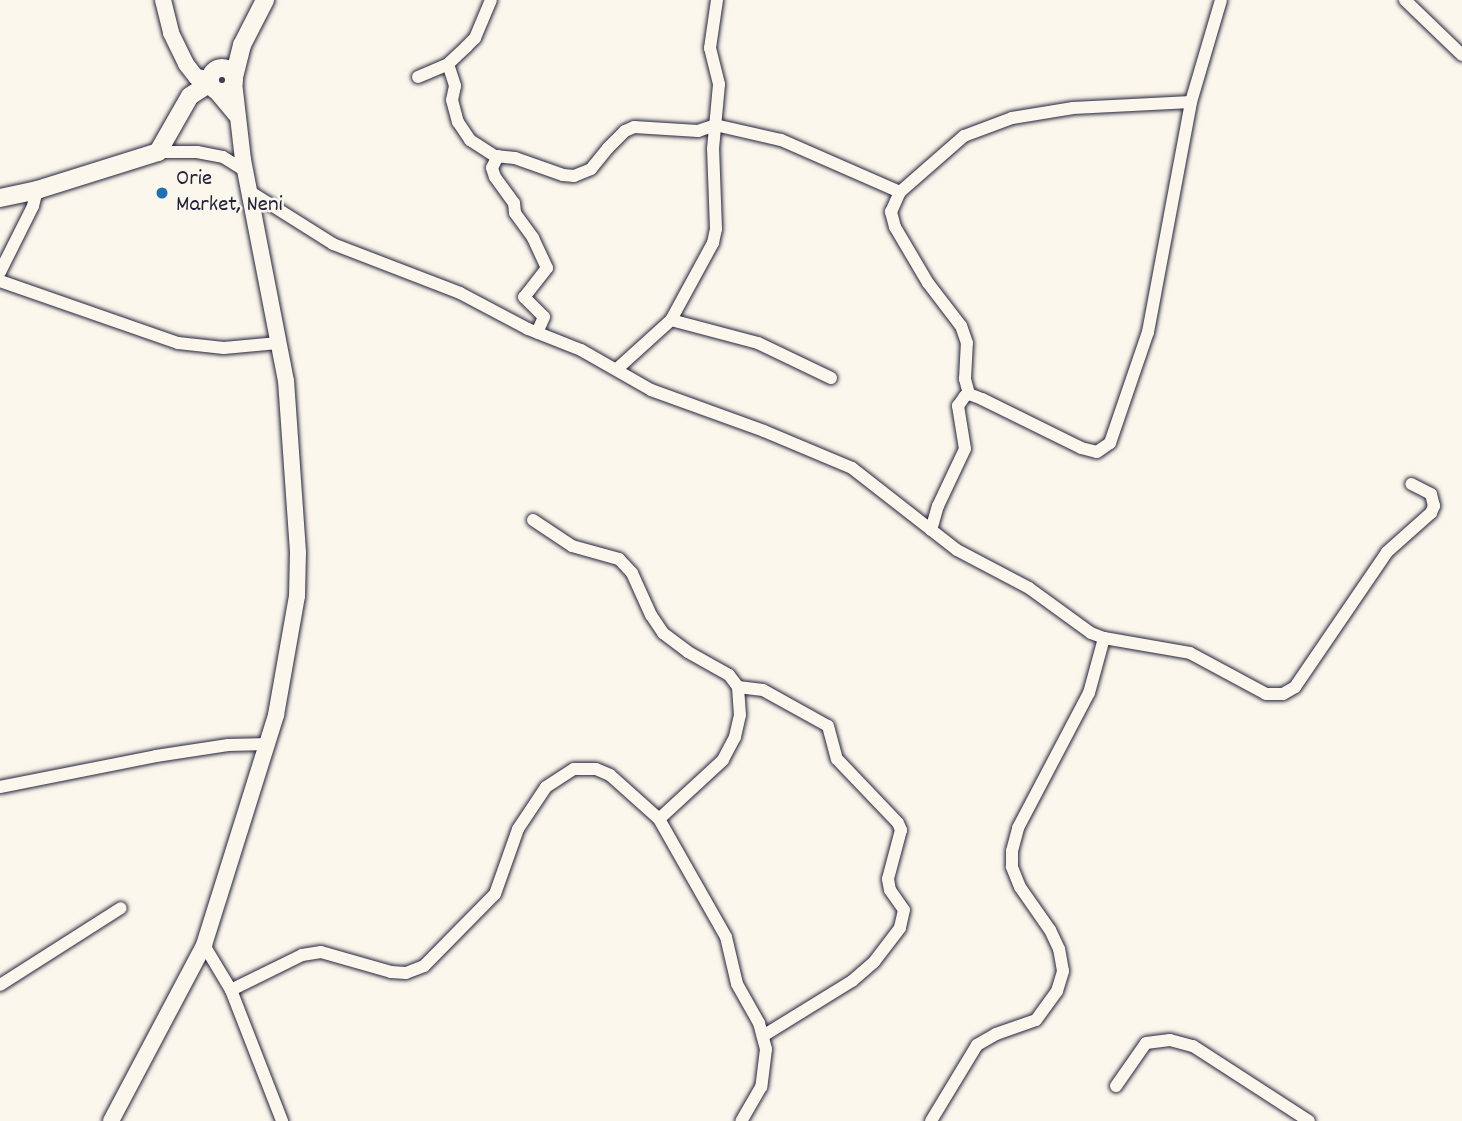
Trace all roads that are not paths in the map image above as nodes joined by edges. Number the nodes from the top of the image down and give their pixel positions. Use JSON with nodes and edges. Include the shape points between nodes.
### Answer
{"nodes":[{"id":1,"x":163,"y":0,"type":"edge"},
{"id":2,"x":265,"y":0,"type":"edge"},
{"id":3,"x":491,"y":0,"type":"edge"},
{"id":4,"x":717,"y":0,"type":"edge"},
{"id":5,"x":1221,"y":0,"type":"edge"},
{"id":6,"x":1405,"y":0,"type":"edge"},
{"id":7,"x":1462,"y":55,"type":"edge"},
{"id":8,"x":448,"y":64,"type":"junction"},
{"id":9,"x":418,"y":77,"type":"dead end"},
{"id":10,"x":220,"y":80,"type":"junction"},
{"id":11,"x":1191,"y":102,"type":"junction"},
{"id":12,"x":715,"y":125,"type":"junction"},
{"id":13,"x":158,"y":152,"type":"junction"},
{"id":14,"x":498,"y":156,"type":"junction"},
{"id":15,"x":244,"y":170,"type":"junction"},
{"id":16,"x":37,"y":190,"type":"junction"},
{"id":17,"x":249,"y":191,"type":"junction"},
{"id":18,"x":900,"y":192,"type":"junction"},
{"id":19,"x":0,"y":198,"type":"edge"},
{"id":20,"x":0,"y":271,"type":"edge"},
{"id":21,"x":0,"y":281,"type":"edge"},
{"id":22,"x":671,"y":320,"type":"junction"},
{"id":23,"x":537,"y":333,"type":"junction"},
{"id":24,"x":278,"y":343,"type":"junction"},
{"id":25,"x":617,"y":369,"type":"junction"},
{"id":26,"x":831,"y":378,"type":"dead end"},
{"id":27,"x":969,"y":394,"type":"junction"},
{"id":28,"x":1411,"y":484,"type":"dead end"},
{"id":29,"x":533,"y":520,"type":"dead end"},
{"id":30,"x":931,"y":530,"type":"junction"},
{"id":31,"x":1104,"y":638,"type":"junction"},
{"id":32,"x":738,"y":687,"type":"junction"},
{"id":33,"x":268,"y":744,"type":"junction"},
{"id":34,"x":0,"y":787,"type":"edge"},
{"id":35,"x":659,"y":819,"type":"junction"},
{"id":36,"x":121,"y":908,"type":"dead end"},
{"id":37,"x":204,"y":945,"type":"junction"},
{"id":38,"x":0,"y":985,"type":"edge"},
{"id":39,"x":231,"y":990,"type":"junction"},
{"id":40,"x":763,"y":1036,"type":"junction"},
{"id":41,"x":1116,"y":1086,"type":"dead end"},
{"id":42,"x":111,"y":1121,"type":"edge"},
{"id":43,"x":282,"y":1121,"type":"edge"},
{"id":44,"x":741,"y":1121,"type":"edge"},
{"id":45,"x":931,"y":1121,"type":"edge"},
{"id":46,"x":1309,"y":1121,"type":"edge"}],
"edges":[{"from":1,"to":10,"type":"street","via":[[171,33],[186,64],[196,77]]},
{"from":2,"to":10,"type":"main road"},
{"from":3,"to":8,"type":"street","via":[[475,38]]},
{"from":4,"to":12,"type":"street","via":[[710,48],[719,85]]},
{"from":5,"to":11,"type":"street"},
{"from":6,"to":7,"type":"street"},
{"from":8,"to":9,"type":"street"},
{"from":8,"to":14,"type":"street","via":[[458,122],[470,140]]},
{"from":10,"to":13,"type":"main road","via":[[190,96]]},
{"from":10,"to":15,"type":"street","via":[[236,115]]},
{"from":11,"to":18,"type":"street","via":[[1073,108],[1012,118],[964,136]]},
{"from":11,"to":27,"type":"street","via":[[1149,332],[1110,443],[1097,453],[1081,448]]},
{"from":12,"to":14,"type":"street","via":[[698,131],[634,127],[591,169],[574,176]]},
{"from":12,"to":18,"type":"street","via":[[782,140]]},
{"from":12,"to":22,"type":"street","via":[[716,229]]},
{"from":13,"to":15,"type":"street","via":[[223,157]]},
{"from":13,"to":16,"type":"main road"},
{"from":14,"to":23,"type":"street","via":[[492,168],[495,177],[545,260],[547,270],[524,297],[544,317]]},
{"from":15,"to":17,"type":"street"},
{"from":16,"to":19,"type":"main road"},
{"from":16,"to":20,"type":"street"},
{"from":17,"to":23,"type":"street","via":[[333,244],[460,293]]},
{"from":17,"to":24,"type":"street"},
{"from":18,"to":27,"type":"street","via":[[891,212],[895,227],[928,284],[961,326],[967,343]]},
{"from":21,"to":24,"type":"street","via":[[178,343],[224,348]]},
{"from":22,"to":25,"type":"street"},
{"from":22,"to":26,"type":"street","via":[[758,344]]},
{"from":23,"to":25,"type":"street"},
{"from":24,"to":33,"type":"street","via":[[286,381],[297,585],[290,646]]},
{"from":25,"to":30,"type":"street","via":[[651,390],[852,468]]},
{"from":27,"to":30,"type":"street","via":[[958,406],[965,449]]},
{"from":28,"to":31,"type":"street","via":[[1431,494],[1431,513],[1387,552],[1290,691],[1266,694],[1190,653]]},
{"from":29,"to":32,"type":"street","via":[[572,546],[619,559],[632,573],[663,633],[729,675]]},
{"from":30,"to":31,"type":"street"},
{"from":31,"to":45,"type":"street","via":[[1089,693],[1018,828],[1012,851],[1020,887],[1059,949],[1062,971],[1057,991],[1036,1020],[977,1045]]},
{"from":32,"to":35,"type":"street","via":[[740,715],[723,760]]},
{"from":32,"to":40,"type":"street","via":[[763,690],[828,726],[837,759],[901,830],[888,879],[904,910],[900,928],[874,962],[852,981]]},
{"from":33,"to":34,"type":"street","via":[[156,756]]},
{"from":33,"to":37,"type":"street"},
{"from":35,"to":39,"type":"street","via":[[610,775],[585,766],[574,769],[547,786],[531,806],[509,848],[495,894],[424,966],[407,973],[391,972],[321,952],[302,955]]},
{"from":35,"to":40,"type":"street","via":[[720,923],[737,984]]},
{"from":36,"to":38,"type":"street"},
{"from":37,"to":39,"type":"street"},
{"from":37,"to":42,"type":"street"},
{"from":39,"to":43,"type":"street"},
{"from":40,"to":44,"type":"street","via":[[766,1049],[761,1087]]},
{"from":41,"to":46,"type":"street","via":[[1146,1043],[1170,1040],[1193,1046]]}]}
